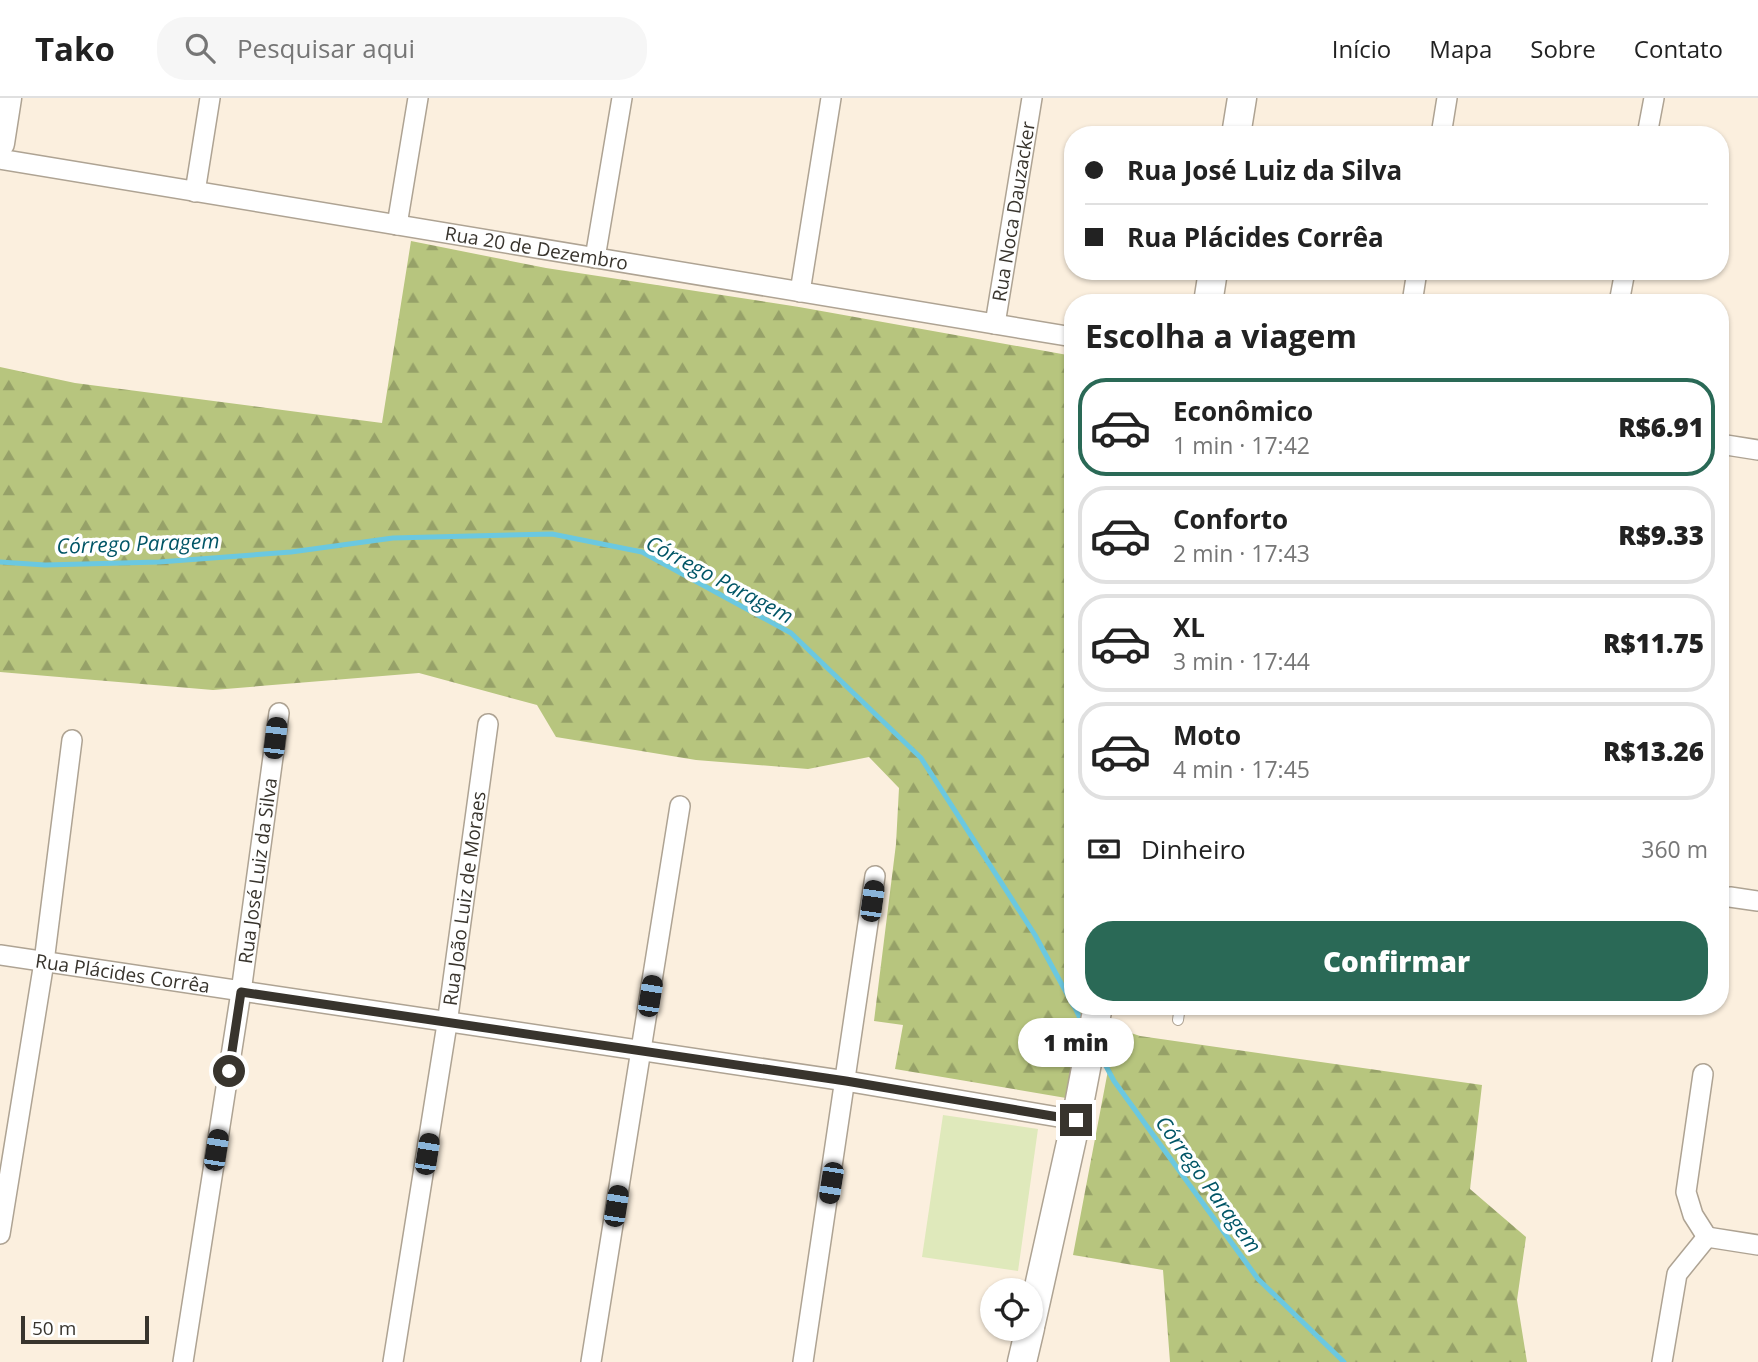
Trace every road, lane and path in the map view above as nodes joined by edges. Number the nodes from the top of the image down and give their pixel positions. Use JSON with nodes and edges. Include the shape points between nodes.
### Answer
{"nodes":[{"id":1,"x":7,"y":98,"type":"edge"},
{"id":2,"x":210,"y":98,"type":"edge"},
{"id":3,"x":418,"y":98,"type":"edge"},
{"id":4,"x":622,"y":98,"type":"edge"},
{"id":5,"x":831,"y":98,"type":"edge"},
{"id":6,"x":1032,"y":98,"type":"edge"},
{"id":7,"x":1242,"y":98,"type":"edge"},
{"id":8,"x":1447,"y":98,"type":"edge"},
{"id":9,"x":1654,"y":98,"type":"edge"},
{"id":10,"x":1237,"y":126,"type":"edge"},
{"id":11,"x":1442,"y":126,"type":"edge"},
{"id":12,"x":1649,"y":126,"type":"edge"},
{"id":13,"x":0,"y":143,"type":"edge"},
{"id":14,"x":0,"y":159,"type":"edge"},
{"id":15,"x":195,"y":191,"type":"junction"},
{"id":16,"x":397,"y":225,"type":"junction"},
{"id":17,"x":595,"y":258,"type":"junction"},
{"id":18,"x":800,"y":292,"type":"junction"},
{"id":19,"x":995,"y":324,"type":"junction"},
{"id":20,"x":1064,"y":336,"type":"edge"},
{"id":21,"x":1729,"y":445,"type":"edge"},
{"id":22,"x":1758,"y":450,"type":"edge"},
{"id":23,"x":279,"y":713,"type":"dead end"},
{"id":24,"x":488,"y":724,"type":"dead end"},
{"id":25,"x":72,"y":740,"type":"dead end"},
{"id":26,"x":680,"y":806,"type":"dead end"},
{"id":27,"x":875,"y":876,"type":"dead end"},
{"id":28,"x":1730,"y":897,"type":"dead end"},
{"id":29,"x":1758,"y":901,"type":"edge"},
{"id":30,"x":0,"y":955,"type":"edge"},
{"id":31,"x":44,"y":962,"type":"junction"},
{"id":32,"x":241,"y":992,"type":"junction"},
{"id":33,"x":1096,"y":1015,"type":"edge"},
{"id":34,"x":1179,"y":1015,"type":"edge"},
{"id":35,"x":1178,"y":1020,"type":"dead end"},
{"id":36,"x":447,"y":1024,"type":"junction"},
{"id":37,"x":641,"y":1050,"type":"junction"},
{"id":38,"x":1703,"y":1074,"type":"dead end"},
{"id":39,"x":846,"y":1081,"type":"junction"},
{"id":40,"x":1076,"y":1120,"type":"junction"},
{"id":41,"x":0,"y":1234,"type":"edge"},
{"id":42,"x":1707,"y":1237,"type":"junction"},
{"id":43,"x":1758,"y":1245,"type":"edge"},
{"id":44,"x":1041,"y":1278,"type":"edge"},
{"id":45,"x":1027,"y":1341,"type":"edge"},
{"id":46,"x":183,"y":1362,"type":"edge"},
{"id":47,"x":393,"y":1362,"type":"edge"},
{"id":48,"x":591,"y":1362,"type":"edge"},
{"id":49,"x":803,"y":1362,"type":"edge"},
{"id":50,"x":1022,"y":1362,"type":"edge"},
{"id":51,"x":1662,"y":1362,"type":"edge"}],
"edges":[{"from":1,"to":13,"type":"street"},
{"from":2,"to":15,"type":"street"},
{"from":3,"to":16,"type":"street"},
{"from":4,"to":17,"type":"street"},
{"from":5,"to":18,"type":"street"},
{"from":6,"to":19,"type":"street","name":"Rua Noca Dauzacker"},
{"from":7,"to":10,"type":"street"},
{"from":8,"to":11,"type":"street"},
{"from":9,"to":12,"type":"street"},
{"from":14,"to":15,"type":"street","name":"Rua 20 de Dezembro"},
{"from":15,"to":16,"type":"street","name":"Rua 20 de Dezembro"},
{"from":16,"to":17,"type":"street","name":"Rua 20 de Dezembro"},
{"from":17,"to":18,"type":"street","name":"Rua 20 de Dezembro"},
{"from":18,"to":19,"type":"street","name":"Rua 20 de Dezembro"},
{"from":19,"to":20,"type":"street","name":"Rua 20 de Dezembro"},
{"from":21,"to":22,"type":"street"},
{"from":23,"to":32,"type":"street","name":"Rua José Luiz da Silva"},
{"from":24,"to":36,"type":"street","name":"Rua João Luiz de Moraes"},
{"from":25,"to":31,"type":"street"},
{"from":26,"to":37,"type":"street"},
{"from":27,"to":39,"type":"street"},
{"from":28,"to":29,"type":"street"},
{"from":30,"to":31,"type":"street","name":"Rua Plácides Corrêa"},
{"from":31,"to":32,"type":"street","name":"Rua Plácides Corrêa"},
{"from":31,"to":41,"type":"street"},
{"from":32,"to":36,"type":"street","name":"Rua Plácides Corrêa"},
{"from":32,"to":46,"type":"street","name":"Rua José Luiz da Silva"},
{"from":33,"to":40,"type":"street"},
{"from":34,"to":35,"type":"lane"},
{"from":36,"to":37,"type":"street","name":"Rua Plácides Corrêa"},
{"from":36,"to":47,"type":"street","name":"Rua João Luiz de Moraes"},
{"from":37,"to":39,"type":"street","name":"Rua Plácides Corrêa"},
{"from":37,"to":48,"type":"street"},
{"from":38,"to":42,"type":"street","via":[[1686,1192]]},
{"from":39,"to":40,"type":"street","name":"Rua Plácides Corrêa"},
{"from":39,"to":49,"type":"street"},
{"from":40,"to":44,"type":"street"},
{"from":42,"to":43,"type":"street"},
{"from":42,"to":51,"type":"street","via":[[1677,1274]]},
{"from":45,"to":50,"type":"street"}]}
